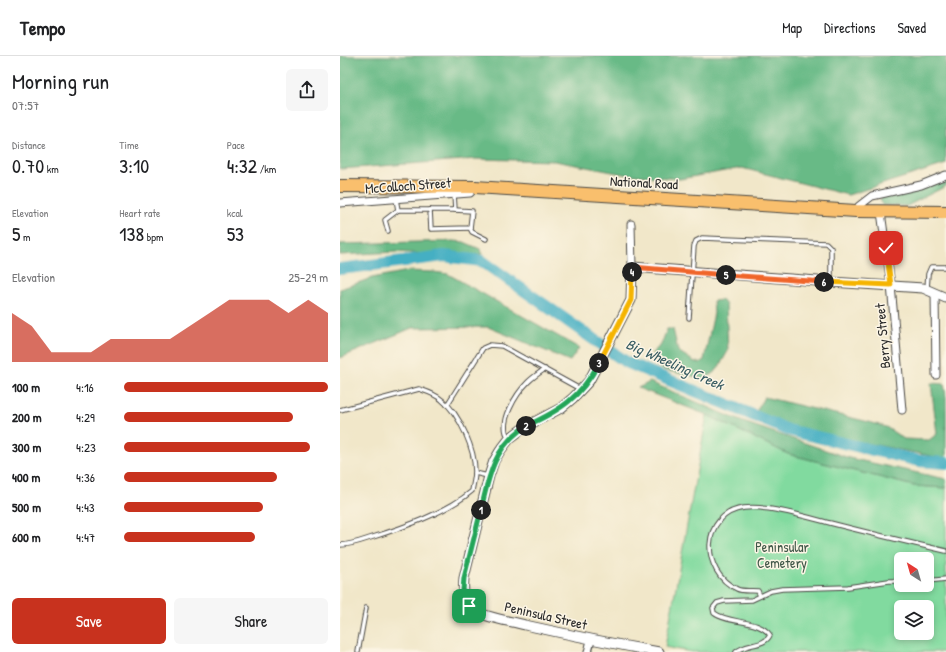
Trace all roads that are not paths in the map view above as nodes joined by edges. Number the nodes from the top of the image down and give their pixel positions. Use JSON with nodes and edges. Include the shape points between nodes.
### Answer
{"nodes":[{"id":1,"x":946,"y":175,"type":"edge"},
{"id":2,"x":340,"y":186,"type":"edge"},
{"id":3,"x":475,"y":188,"type":"junction"},
{"id":4,"x":454,"y":194,"type":"junction"},
{"id":5,"x":396,"y":198,"type":"junction"},
{"id":6,"x":340,"y":203,"type":"edge"},
{"id":7,"x":398,"y":210,"type":"junction"},
{"id":8,"x":430,"y":210,"type":"junction"},
{"id":9,"x":455,"y":210,"type":"junction"},
{"id":10,"x":856,"y":211,"type":"junction"},
{"id":11,"x":881,"y":212,"type":"junction"},
{"id":12,"x":946,"y":212,"type":"edge"},
{"id":13,"x":631,"y":224,"type":"dead end"},
{"id":14,"x":470,"y":228,"type":"junction"},
{"id":15,"x":388,"y":231,"type":"dead end"},
{"id":16,"x":486,"y":239,"type":"dead end"},
{"id":17,"x":632,"y":267,"type":"junction"},
{"id":18,"x":946,"y":267,"type":"edge"},
{"id":19,"x":692,"y":272,"type":"junction"},
{"id":20,"x":831,"y":282,"type":"junction"},
{"id":21,"x":891,"y":285,"type":"junction"},
{"id":22,"x":931,"y":291,"type":"junction"},
{"id":23,"x":946,"y":298,"type":"edge"},
{"id":24,"x":689,"y":318,"type":"dead end"},
{"id":25,"x":545,"y":369,"type":"junction"},
{"id":26,"x":936,"y":375,"type":"dead end"},
{"id":27,"x":581,"y":390,"type":"junction"},
{"id":28,"x":447,"y":405,"type":"junction"},
{"id":29,"x":340,"y":410,"type":"edge"},
{"id":30,"x":902,"y":410,"type":"dead end"},
{"id":31,"x":510,"y":438,"type":"junction"},
{"id":32,"x":475,"y":473,"type":"junction"},
{"id":33,"x":489,"y":476,"type":"junction"},
{"id":34,"x":340,"y":545,"type":"edge"},
{"id":35,"x":946,"y":551,"type":"edge"},
{"id":36,"x":946,"y":579,"type":"edge"},
{"id":37,"x":934,"y":580,"type":"edge"},
{"id":38,"x":894,"y":581,"type":"edge"},
{"id":39,"x":760,"y":596,"type":"junction"},
{"id":40,"x":366,"y":608,"type":"dead end"},
{"id":41,"x":591,"y":640,"type":"junction"},
{"id":42,"x":358,"y":652,"type":"edge"},
{"id":43,"x":588,"y":652,"type":"edge"},
{"id":44,"x":659,"y":652,"type":"edge"},
{"id":45,"x":736,"y":652,"type":"edge"}],
"edges":[{"from":1,"to":10,"type":"street","via":[[921,185],[872,196]]},
{"from":2,"to":3,"type":"main road","name":"National Road"},
{"from":3,"to":4,"type":"street","name":"McColloch Street","via":[[470,193]]},
{"from":3,"to":10,"type":"main road","name":"National Road"},
{"from":4,"to":5,"type":"street","name":"McColloch Street"},
{"from":4,"to":9,"type":"lane"},
{"from":5,"to":6,"type":"street","name":"McColloch Street"},
{"from":5,"to":7,"type":"lane"},
{"from":7,"to":8,"type":"lane"},
{"from":7,"to":15,"type":"lane","via":[[385,220]]},
{"from":8,"to":9,"type":"lane"},
{"from":8,"to":14,"type":"lane","via":[[431,229]]},
{"from":9,"to":14,"type":"lane","via":[[472,211]]},
{"from":10,"to":11,"type":"main road","name":"National Road"},
{"from":11,"to":12,"type":"main road","name":"National Road"},
{"from":11,"to":21,"type":"street","name":"Berry Street"},
{"from":13,"to":17,"type":"street"},
{"from":14,"to":16,"type":"lane","via":[[472,232]]},
{"from":17,"to":19,"type":"street"},
{"from":17,"to":27,"type":"street","name":"Peninsula Street","via":[[631,300],[589,381]]},
{"from":18,"to":22,"type":"lane","via":[[932,267],[928,274]]},
{"from":19,"to":20,"type":"street"},
{"from":19,"to":20,"type":"lane","via":[[696,241],[702,238],[826,243],[831,248]]},
{"from":19,"to":24,"type":"lane"},
{"from":20,"to":21,"type":"street"},
{"from":21,"to":22,"type":"street"},
{"from":21,"to":30,"type":"street","name":"Berry Street"},
{"from":22,"to":23,"type":"street"},
{"from":22,"to":26,"type":"street"},
{"from":25,"to":27,"type":"lane"},
{"from":25,"to":28,"type":"lane","via":[[502,346],[485,346]]},
{"from":25,"to":31,"type":"lane","via":[[528,382],[511,406],[505,429]]},
{"from":27,"to":31,"type":"street","name":"Peninsula Street","via":[[561,408]]},
{"from":28,"to":29,"type":"lane","via":[[431,392],[419,389]]},
{"from":28,"to":32,"type":"lane","via":[[463,426]]},
{"from":31,"to":33,"type":"street","name":"Peninsula Street","via":[[494,461]]},
{"from":32,"to":33,"type":"lane"},
{"from":32,"to":34,"type":"lane","via":[[472,491],[454,504],[400,529]]},
{"from":33,"to":41,"type":"street","name":"Peninsula Street","via":[[464,578],[463,590],[469,606],[493,618]]},
{"from":35,"to":39,"type":"lane","via":[[759,508],[732,511],[714,528],[710,539],[712,561],[716,571],[730,585],[738,590],[758,591]]},
{"from":36,"to":37,"type":"lane"},
{"from":38,"to":39,"type":"lane","via":[[848,587],[782,589]]},
{"from":39,"to":45,"type":"lane","via":[[752,600],[724,601],[717,603],[713,608],[719,617],[750,624],[767,631],[770,635],[763,642],[744,646]]},
{"from":40,"to":42,"type":"lane"},
{"from":41,"to":43,"type":"street"},
{"from":41,"to":44,"type":"street","name":"Peninsula Street"}]}
